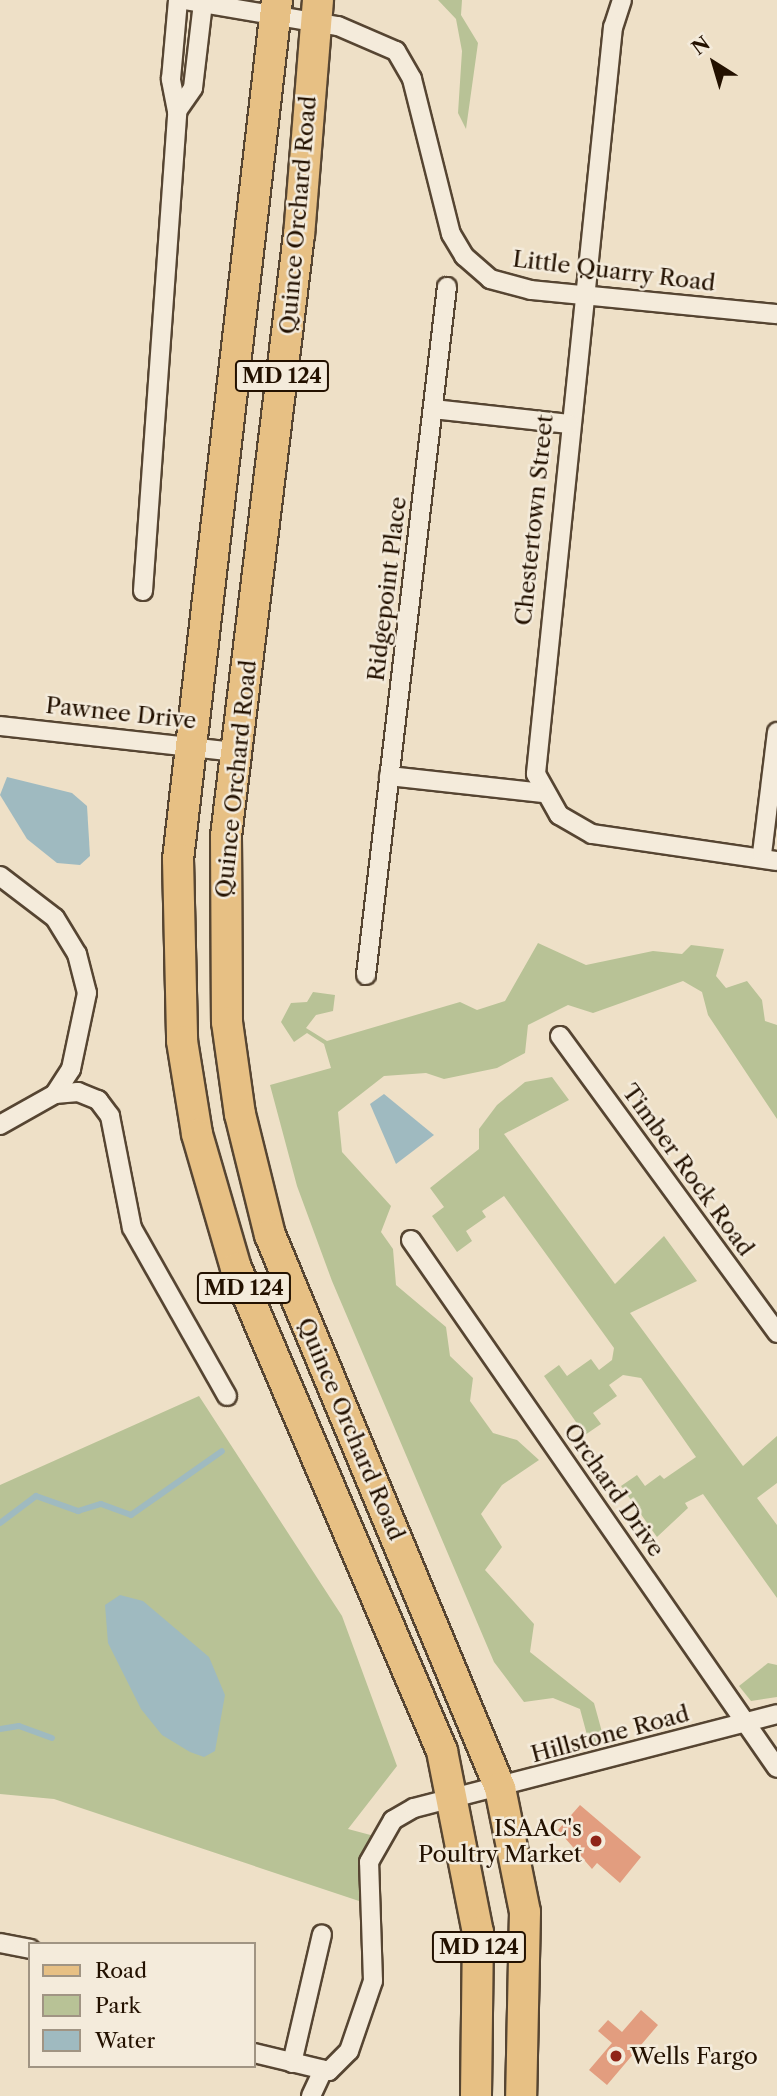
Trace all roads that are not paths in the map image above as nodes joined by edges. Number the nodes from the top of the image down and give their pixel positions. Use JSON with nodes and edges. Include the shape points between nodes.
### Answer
{"nodes":[{"id":1,"x":178,"y":0,"type":"edge"},
{"id":2,"x":184,"y":0,"type":"edge"},
{"id":3,"x":622,"y":0,"type":"edge"},
{"id":4,"x":203,"y":3,"type":"junction"},
{"id":5,"x":276,"y":8,"type":"edge"},
{"id":6,"x":317,"y":11,"type":"edge"},
{"id":7,"x":177,"y":111,"type":"junction"},
{"id":8,"x":447,"y":287,"type":"dead end"},
{"id":9,"x":583,"y":295,"type":"junction"},
{"id":10,"x":777,"y":314,"type":"edge"},
{"id":11,"x":433,"y":409,"type":"junction"},
{"id":12,"x":569,"y":424,"type":"junction"},
{"id":13,"x":142,"y":591,"type":"dead end"},
{"id":14,"x":0,"y":726,"type":"edge"},
{"id":15,"x":777,"y":732,"type":"edge"},
{"id":16,"x":193,"y":745,"type":"junction"},
{"id":17,"x":237,"y":752,"type":"junction"},
{"id":18,"x":389,"y":776,"type":"junction"},
{"id":19,"x":543,"y":793,"type":"junction"},
{"id":20,"x":770,"y":858,"type":"edge"},
{"id":21,"x":0,"y":876,"type":"edge"},
{"id":22,"x":366,"y":975,"type":"dead end"},
{"id":23,"x":560,"y":1036,"type":"dead end"},
{"id":24,"x":55,"y":1094,"type":"junction"},
{"id":25,"x":0,"y":1125,"type":"edge"},
{"id":26,"x":411,"y":1240,"type":"dead end"},
{"id":27,"x":777,"y":1333,"type":"edge"},
{"id":28,"x":227,"y":1396,"type":"dead end"},
{"id":29,"x":777,"y":1714,"type":"edge"},
{"id":30,"x":745,"y":1723,"type":"junction"},
{"id":31,"x":777,"y":1768,"type":"edge"},
{"id":32,"x":500,"y":1788,"type":"junction"},
{"id":33,"x":455,"y":1799,"type":"junction"},
{"id":34,"x":322,"y":1934,"type":"dead end"},
{"id":35,"x":0,"y":1943,"type":"edge"},
{"id":36,"x":28,"y":1949,"type":"edge"},
{"id":37,"x":256,"y":2054,"type":"edge"},
{"id":38,"x":292,"y":2063,"type":"junction"},
{"id":39,"x":323,"y":2070,"type":"junction"},
{"id":40,"x":311,"y":2096,"type":"edge"},
{"id":41,"x":476,"y":2096,"type":"edge"},
{"id":42,"x":521,"y":2096,"type":"edge"}],
"edges":[{"from":1,"to":7,"type":"street","via":[[171,79]]},
{"from":2,"to":4,"type":"street","name":"Little Quarry Road"},
{"from":3,"to":9,"type":"street","name":"Chestertown Street","via":[[613,27]]},
{"from":4,"to":5,"type":"street","name":"Little Quarry Road"},
{"from":4,"to":7,"type":"street","via":[[193,88]]},
{"from":5,"to":6,"type":"street","name":"Little Quarry Road"},
{"from":5,"to":16,"type":"main road","name":"Quince Orchard Road","number":"MD 124"},
{"from":6,"to":9,"type":"street","name":"Little Quarry Road","via":[[372,36],[403,60],[447,221],[472,265],[502,283]]},
{"from":6,"to":17,"type":"main road","name":"Quince Orchard Road","number":"MD 124","via":[[299,234]]},
{"from":7,"to":13,"type":"street"},
{"from":8,"to":11,"type":"street","name":"Ridgepoint Place"},
{"from":9,"to":10,"type":"street","name":"Little Quarry Road"},
{"from":9,"to":12,"type":"street","name":"Chestertown Street"},
{"from":11,"to":12,"type":"street"},
{"from":11,"to":18,"type":"street","name":"Ridgepoint Place"},
{"from":12,"to":19,"type":"street","name":"Chestertown Street","via":[[533,753]]},
{"from":14,"to":16,"type":"street","name":"Pawnee Drive"},
{"from":15,"to":20,"type":"street"},
{"from":16,"to":17,"type":"street","name":"Pawnee Drive"},
{"from":16,"to":33,"type":"main road","name":"Quince Orchard Road","number":"MD 124","via":[[178,859],[179,998],[209,1182],[236,1268],[428,1715]]},
{"from":17,"to":32,"type":"main road","name":"Quince Orchard Road","number":"MD 124","via":[[224,901],[226,1009],[254,1181],[292,1290]]},
{"from":18,"to":19,"type":"street"},
{"from":18,"to":22,"type":"street","name":"Ridgepoint Place"},
{"from":19,"to":20,"type":"street","name":"Chestertown Street","via":[[565,820],[602,836]]},
{"from":21,"to":24,"type":"street","via":[[55,918],[77,954],[87,993],[84,1027],[71,1069]]},
{"from":23,"to":27,"type":"street","name":"Timber Rock Road"},
{"from":24,"to":25,"type":"street"},
{"from":24,"to":28,"type":"street","via":[[88,1096],[110,1115],[132,1228]]},
{"from":26,"to":30,"type":"street","name":"Orchard Drive"},
{"from":29,"to":30,"type":"street","name":"Hillstone Road"},
{"from":30,"to":31,"type":"street","name":"Orchard Drive"},
{"from":30,"to":32,"type":"street","name":"Hillstone Road"},
{"from":32,"to":33,"type":"street","name":"Hillstone Road"},
{"from":32,"to":42,"type":"main road","name":"Quince Orchard Road","number":"MD 124","via":[[525,1912]]},
{"from":33,"to":39,"type":"street","name":"Hillstone Road","via":[[414,1808],[378,1837],[369,1862],[373,1981],[348,2052]]},
{"from":33,"to":41,"type":"main road","name":"Quince Orchard Road","number":"MD 124","via":[[478,1932]]},
{"from":34,"to":38,"type":"street"},
{"from":35,"to":36,"type":"street"},
{"from":37,"to":38,"type":"street"},
{"from":38,"to":39,"type":"street"},
{"from":39,"to":40,"type":"street"}]}
